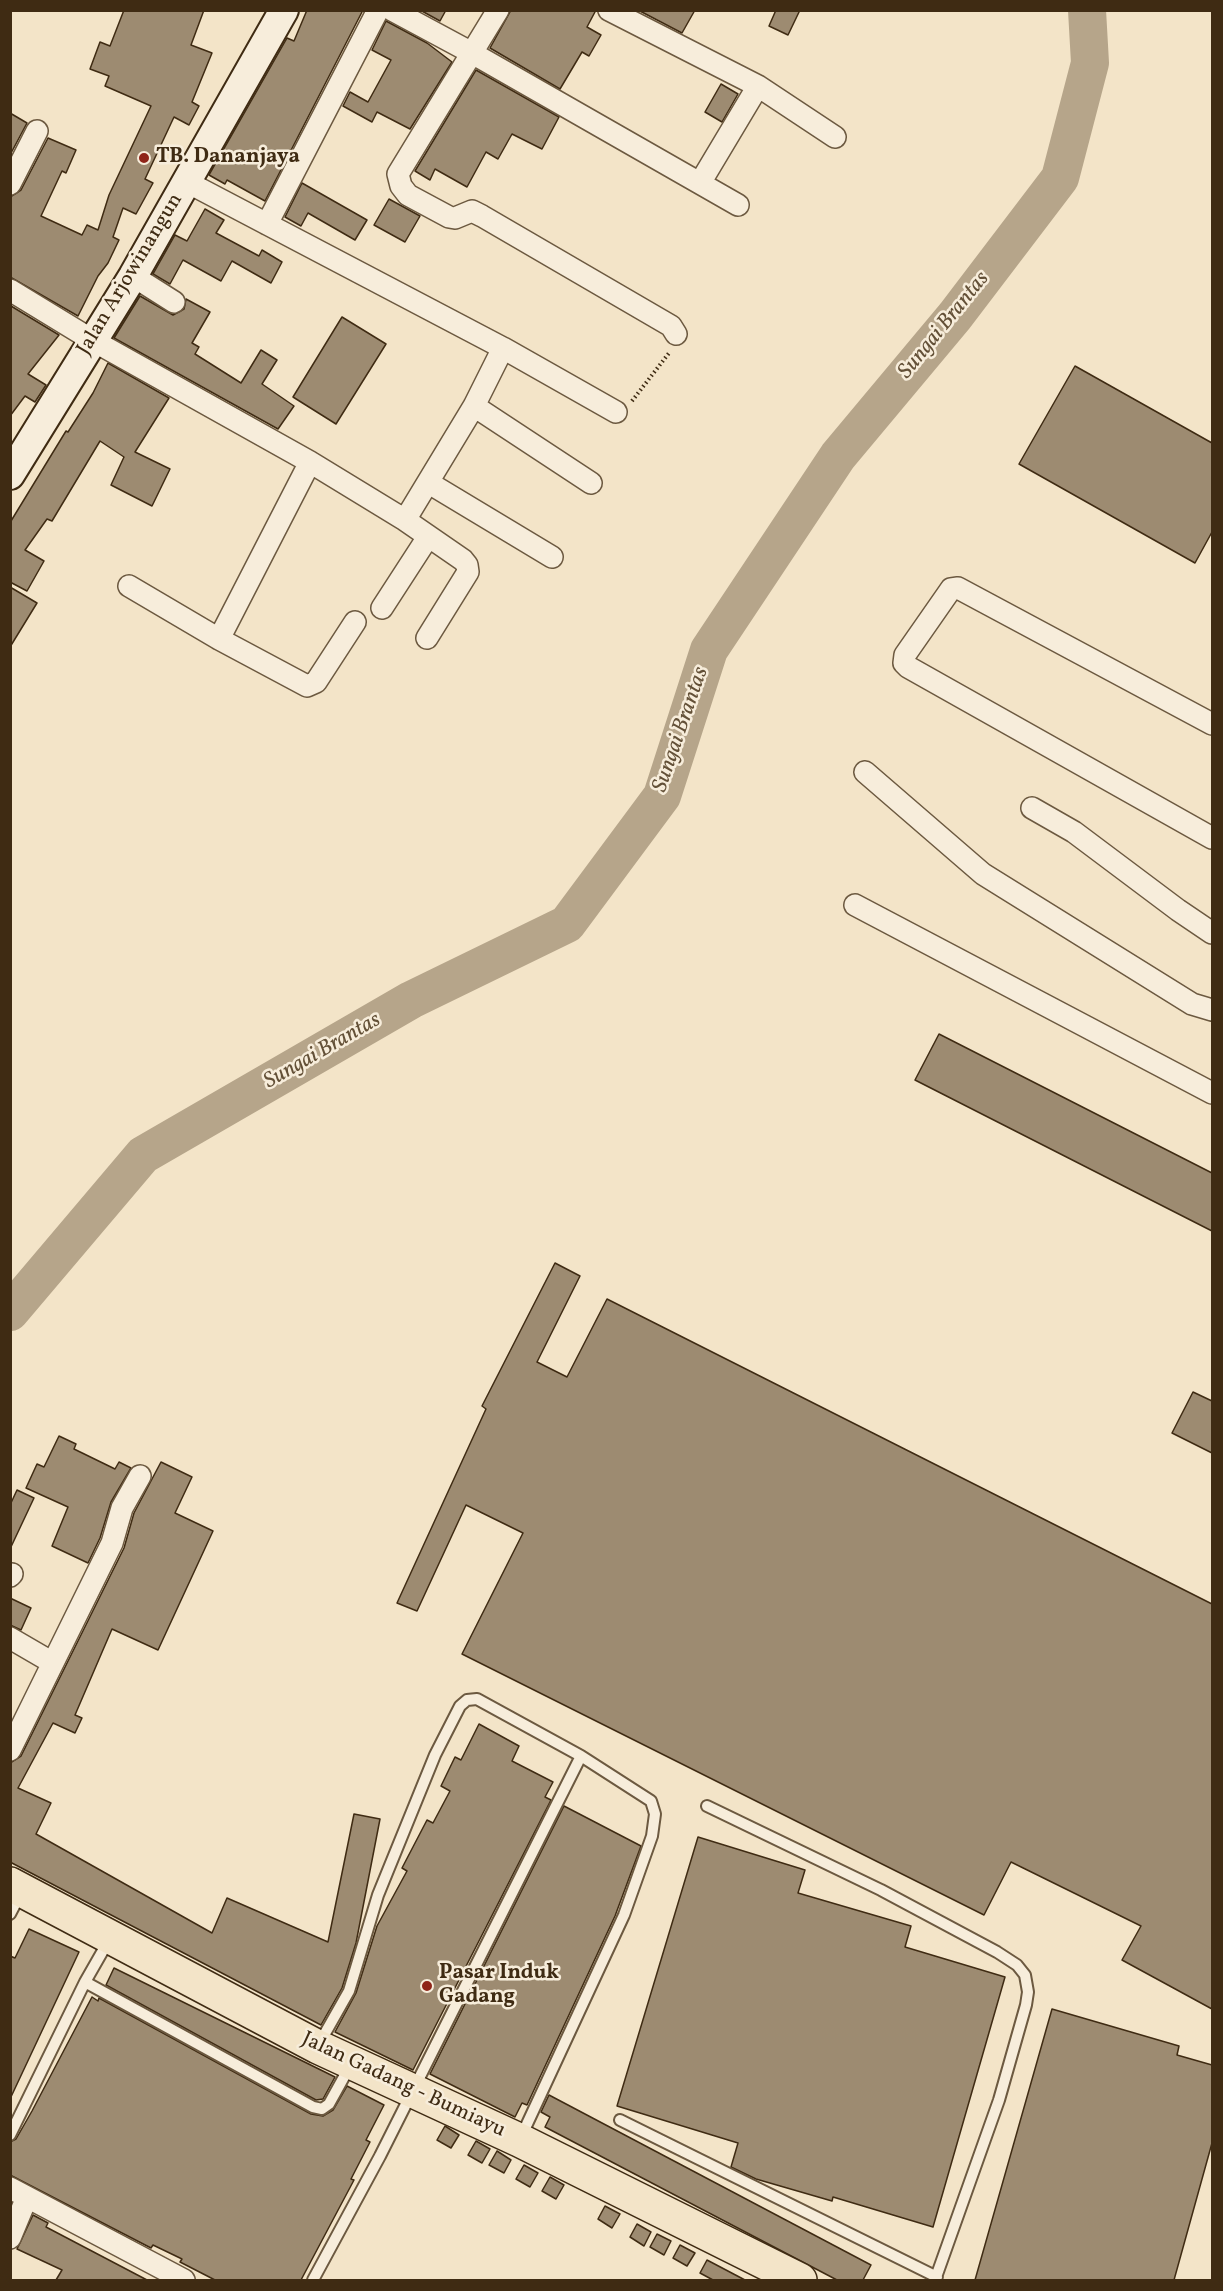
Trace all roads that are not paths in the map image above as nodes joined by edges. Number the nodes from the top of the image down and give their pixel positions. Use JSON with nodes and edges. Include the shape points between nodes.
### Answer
{"nodes":[{"id":1,"x":284,"y":10,"type":"edge"},
{"id":2,"x":378,"y":10,"type":"edge"},
{"id":3,"x":392,"y":10,"type":"edge"},
{"id":4,"x":498,"y":10,"type":"edge"},
{"id":5,"x":617,"y":12,"type":"edge"},
{"id":6,"x":472,"y":53,"type":"junction"},
{"id":7,"x":758,"y":86,"type":"junction"},
{"id":8,"x":37,"y":131,"type":"dead end"},
{"id":9,"x":836,"y":137,"type":"dead end"},
{"id":10,"x":187,"y":182,"type":"junction"},
{"id":11,"x":10,"y":183,"type":"edge"},
{"id":12,"x":700,"y":183,"type":"junction"},
{"id":13,"x":738,"y":205,"type":"dead end"},
{"id":14,"x":267,"y":224,"type":"junction"},
{"id":15,"x":133,"y":276,"type":"junction"},
{"id":16,"x":10,"y":290,"type":"edge"},
{"id":17,"x":174,"y":302,"type":"dead end"},
{"id":18,"x":676,"y":334,"type":"road end"},
{"id":19,"x":92,"y":340,"type":"junction"},
{"id":20,"x":503,"y":348,"type":"junction"},
{"id":21,"x":474,"y":406,"type":"junction"},
{"id":22,"x":616,"y":412,"type":"road end"},
{"id":23,"x":310,"y":462,"type":"junction"},
{"id":24,"x":10,"y":475,"type":"edge"},
{"id":25,"x":429,"y":483,"type":"junction"},
{"id":26,"x":591,"y":483,"type":"dead end"},
{"id":27,"x":405,"y":520,"type":"junction"},
{"id":28,"x":428,"y":537,"type":"junction"},
{"id":29,"x":552,"y":557,"type":"dead end"},
{"id":30,"x":129,"y":586,"type":"dead end"},
{"id":31,"x":382,"y":608,"type":"dead end"},
{"id":32,"x":355,"y":622,"type":"dead end"},
{"id":33,"x":427,"y":638,"type":"dead end"},
{"id":34,"x":219,"y":639,"type":"junction"},
{"id":35,"x":1212,"y":724,"type":"edge"},
{"id":36,"x":865,"y":772,"type":"dead end"},
{"id":37,"x":1032,"y":808,"type":"dead end"},
{"id":38,"x":1212,"y":838,"type":"edge"},
{"id":39,"x":855,"y":905,"type":"dead end"},
{"id":40,"x":1212,"y":933,"type":"edge"},
{"id":41,"x":1212,"y":1010,"type":"edge"},
{"id":42,"x":1212,"y":1093,"type":"edge"},
{"id":43,"x":140,"y":1476,"type":"dead end"},
{"id":44,"x":10,"y":1638,"type":"edge"},
{"id":45,"x":53,"y":1663,"type":"junction"},
{"id":46,"x":10,"y":1750,"type":"edge"},
{"id":47,"x":580,"y":1756,"type":"junction"},
{"id":48,"x":707,"y":1806,"type":"dead end"},
{"id":49,"x":14,"y":1896,"type":"edge"},
{"id":50,"x":110,"y":1939,"type":"junction"},
{"id":51,"x":85,"y":1982,"type":"junction"},
{"id":52,"x":318,"y":2047,"type":"junction"},
{"id":53,"x":352,"y":2062,"type":"junction"},
{"id":54,"x":411,"y":2092,"type":"junction"},
{"id":55,"x":620,"y":2120,"type":"dead end"},
{"id":56,"x":10,"y":2135,"type":"edge"},
{"id":57,"x":519,"y":2140,"type":"junction"},
{"id":58,"x":19,"y":2193,"type":"edge"},
{"id":59,"x":10,"y":2238,"type":"edge"},
{"id":60,"x":936,"y":2279,"type":"edge"},
{"id":61,"x":183,"y":2280,"type":"edge"},
{"id":62,"x":313,"y":2280,"type":"edge"},
{"id":63,"x":800,"y":2280,"type":"edge"}],
"edges":[{"from":1,"to":10,"type":"main road","name":"Jalan Arjowinangun"},
{"from":2,"to":14,"type":"street"},
{"from":3,"to":6,"type":"street"},
{"from":4,"to":6,"type":"street"},
{"from":5,"to":7,"type":"street"},
{"from":6,"to":12,"type":"street"},
{"from":6,"to":18,"type":"street","via":[[398,174],[401,186],[408,195],[449,217],[472,211],[671,326]]},
{"from":7,"to":9,"type":"street"},
{"from":7,"to":12,"type":"street"},
{"from":8,"to":11,"type":"street"},
{"from":10,"to":14,"type":"street"},
{"from":10,"to":15,"type":"main road","name":"Jalan Arjowinangun"},
{"from":12,"to":13,"type":"street"},
{"from":14,"to":20,"type":"street"},
{"from":15,"to":17,"type":"street"},
{"from":15,"to":19,"type":"main road","name":"Jalan Arjowinangun"},
{"from":16,"to":19,"type":"street"},
{"from":19,"to":23,"type":"street"},
{"from":19,"to":24,"type":"main road","name":"Jalan Arjowinangun"},
{"from":20,"to":21,"type":"street"},
{"from":20,"to":22,"type":"street"},
{"from":21,"to":25,"type":"street"},
{"from":21,"to":26,"type":"street"},
{"from":23,"to":27,"type":"street"},
{"from":23,"to":34,"type":"street"},
{"from":25,"to":27,"type":"street"},
{"from":25,"to":29,"type":"street"},
{"from":27,"to":28,"type":"street"},
{"from":28,"to":31,"type":"street"},
{"from":28,"to":33,"type":"street","via":[[463,560],[468,572]]},
{"from":30,"to":34,"type":"street"},
{"from":32,"to":34,"type":"street","via":[[310,687]]},
{"from":35,"to":38,"type":"street","via":[[958,588],[951,589],[905,656],[908,667]]},
{"from":36,"to":41,"type":"street","via":[[983,874],[1192,1004]]},
{"from":37,"to":40,"type":"street","via":[[1074,832]]},
{"from":39,"to":42,"type":"street"},
{"from":43,"to":45,"type":"street"},
{"from":44,"to":45,"type":"street"},
{"from":45,"to":46,"type":"street"},
{"from":47,"to":52,"type":"lane","via":[[477,1699],[460,1706],[435,1755],[378,1895],[349,1991]]},
{"from":47,"to":54,"type":"lane"},
{"from":47,"to":57,"type":"lane","via":[[651,1802],[655,1814],[652,1836],[624,1915]]},
{"from":48,"to":60,"type":"lane","via":[[881,1890],[997,1953],[1025,1975],[1026,2006],[999,2100]]},
{"from":49,"to":50,"type":"main road","name":"Jalan Gadang - Bumiayu"},
{"from":50,"to":51,"type":"lane"},
{"from":50,"to":52,"type":"main road","name":"Jalan Gadang - Bumiayu"},
{"from":51,"to":53,"type":"lane","via":[[313,2107],[322,2109],[329,2104]]},
{"from":51,"to":56,"type":"lane"},
{"from":52,"to":53,"type":"main road","name":"Jalan Gadang - Bumiayu"},
{"from":53,"to":54,"type":"main road","name":"Jalan Gadang - Bumiayu"},
{"from":54,"to":57,"type":"main road","name":"Jalan Gadang - Bumiayu"},
{"from":54,"to":62,"type":"lane"},
{"from":55,"to":60,"type":"lane"},
{"from":57,"to":63,"type":"main road","name":"Jalan Gadang - Bumiayu"},
{"from":58,"to":59,"type":"street"},
{"from":58,"to":61,"type":"street"}]}
